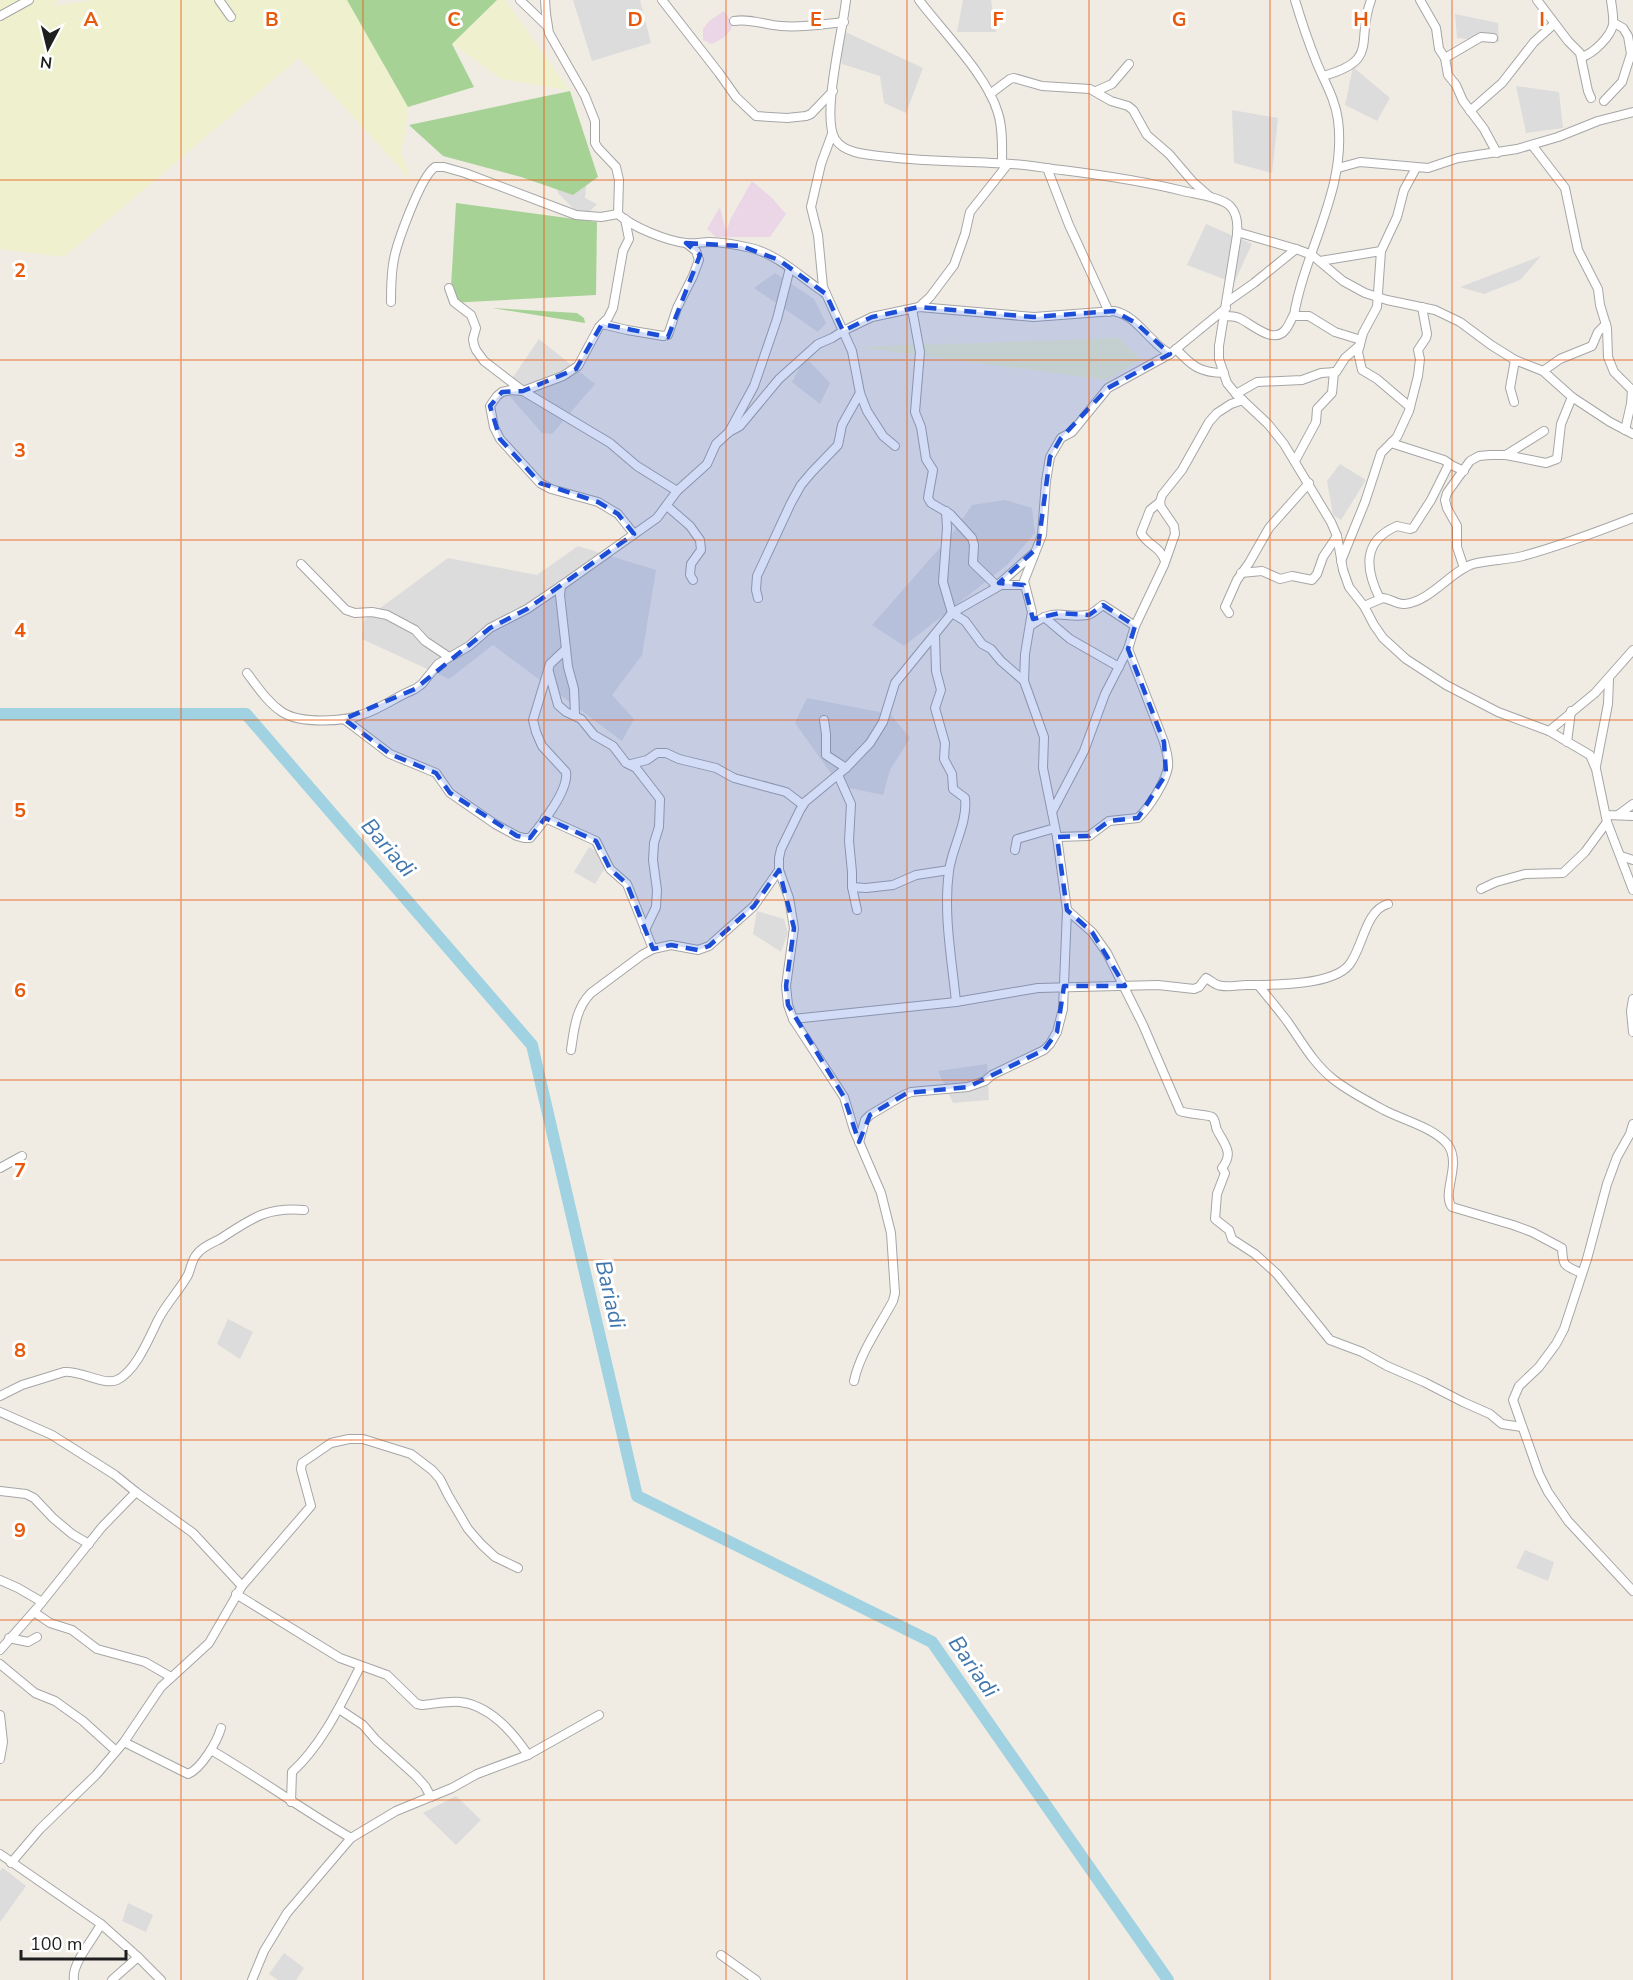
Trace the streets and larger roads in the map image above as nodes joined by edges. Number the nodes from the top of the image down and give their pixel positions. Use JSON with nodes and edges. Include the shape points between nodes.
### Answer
{"nodes":[{"id":1,"x":29,"y":0,"type":"edge"},
{"id":2,"x":219,"y":0,"type":"edge"},
{"id":3,"x":520,"y":0,"type":"edge"},
{"id":4,"x":545,"y":0,"type":"edge"},
{"id":5,"x":662,"y":0,"type":"edge"},
{"id":6,"x":846,"y":0,"type":"edge"},
{"id":7,"x":919,"y":0,"type":"edge"},
{"id":8,"x":1295,"y":0,"type":"edge"},
{"id":9,"x":1371,"y":0,"type":"edge"},
{"id":10,"x":1420,"y":0,"type":"edge"},
{"id":11,"x":1537,"y":0,"type":"edge"},
{"id":12,"x":1611,"y":0,"type":"edge"},
{"id":13,"x":1426,"y":4,"type":"edge"},
{"id":14,"x":0,"y":16,"type":"edge"},
{"id":15,"x":231,"y":17,"type":"dead end"},
{"id":16,"x":734,"y":21,"type":"dead end"},
{"id":17,"x":844,"y":21,"type":"junction"},
{"id":18,"x":1614,"y":23,"type":"junction"},
{"id":19,"x":1554,"y":24,"type":"junction"},
{"id":20,"x":547,"y":26,"type":"junction"},
{"id":21,"x":1493,"y":38,"type":"dead end"},
{"id":22,"x":1582,"y":57,"type":"junction"},
{"id":23,"x":1445,"y":58,"type":"junction"},
{"id":24,"x":1129,"y":64,"type":"dead end"},
{"id":25,"x":1630,"y":68,"type":"edge"},
{"id":26,"x":1323,"y":76,"type":"junction"},
{"id":27,"x":833,"y":91,"type":"junction"},
{"id":28,"x":1096,"y":91,"type":"junction"},
{"id":29,"x":990,"y":94,"type":"junction"},
{"id":30,"x":1591,"y":98,"type":"dead end"},
{"id":31,"x":1604,"y":101,"type":"dead end"},
{"id":32,"x":1470,"y":111,"type":"junction"},
{"id":33,"x":1633,"y":112,"type":"edge"},
{"id":34,"x":832,"y":134,"type":"junction"},
{"id":35,"x":1532,"y":145,"type":"junction"},
{"id":36,"x":1497,"y":153,"type":"junction"},
{"id":37,"x":1005,"y":163,"type":"junction"},
{"id":38,"x":1047,"y":168,"type":"junction"},
{"id":39,"x":1338,"y":168,"type":"junction"},
{"id":40,"x":1416,"y":168,"type":"junction"},
{"id":41,"x":1211,"y":198,"type":"junction"},
{"id":42,"x":622,"y":217,"type":"junction"},
{"id":43,"x":1238,"y":232,"type":"junction"},
{"id":44,"x":686,"y":243,"type":"junction"},
{"id":45,"x":1296,"y":249,"type":"junction"},
{"id":46,"x":1381,"y":252,"type":"junction"},
{"id":47,"x":1312,"y":255,"type":"junction"},
{"id":48,"x":1320,"y":261,"type":"junction"},
{"id":49,"x":790,"y":268,"type":"junction"},
{"id":50,"x":449,"y":288,"type":"dead end"},
{"id":51,"x":826,"y":294,"type":"junction"},
{"id":52,"x":1379,"y":298,"type":"junction"},
{"id":53,"x":391,"y":302,"type":"dead end"},
{"id":54,"x":915,"y":308,"type":"junction"},
{"id":55,"x":1226,"y":308,"type":"junction"},
{"id":56,"x":1422,"y":308,"type":"junction"},
{"id":57,"x":1109,"y":312,"type":"junction"},
{"id":58,"x":1294,"y":315,"type":"junction"},
{"id":59,"x":602,"y":324,"type":"junction"},
{"id":60,"x":1606,"y":324,"type":"junction"},
{"id":61,"x":843,"y":330,"type":"junction"},
{"id":62,"x":1360,"y":343,"type":"junction"},
{"id":63,"x":1173,"y":351,"type":"junction"},
{"id":64,"x":1515,"y":360,"type":"junction"},
{"id":65,"x":1543,"y":371,"type":"junction"},
{"id":66,"x":1334,"y":372,"type":"junction"},
{"id":67,"x":1224,"y":373,"type":"junction"},
{"id":68,"x":523,"y":391,"type":"junction"},
{"id":69,"x":860,"y":393,"type":"junction"},
{"id":70,"x":1236,"y":394,"type":"junction"},
{"id":71,"x":1572,"y":397,"type":"junction"},
{"id":72,"x":1243,"y":400,"type":"junction"},
{"id":73,"x":1514,"y":402,"type":"dead end"},
{"id":74,"x":1410,"y":407,"type":"junction"},
{"id":75,"x":1544,"y":431,"type":"dead end"},
{"id":76,"x":729,"y":432,"type":"junction"},
{"id":77,"x":1629,"y":432,"type":"edge"},
{"id":78,"x":1391,"y":443,"type":"junction"},
{"id":79,"x":895,"y":446,"type":"dead end"},
{"id":80,"x":1506,"y":455,"type":"junction"},
{"id":81,"x":1295,"y":461,"type":"junction"},
{"id":82,"x":1450,"y":464,"type":"junction"},
{"id":83,"x":1464,"y":471,"type":"junction"},
{"id":84,"x":1309,"y":483,"type":"junction"},
{"id":85,"x":677,"y":490,"type":"junction"},
{"id":86,"x":1160,"y":502,"type":"junction"},
{"id":87,"x":667,"y":506,"type":"junction"},
{"id":88,"x":946,"y":511,"type":"junction"},
{"id":89,"x":1633,"y":518,"type":"edge"},
{"id":90,"x":634,"y":534,"type":"junction"},
{"id":91,"x":1337,"y":536,"type":"junction"},
{"id":92,"x":1036,"y":552,"type":"junction"},
{"id":93,"x":1165,"y":561,"type":"junction"},
{"id":94,"x":1341,"y":561,"type":"junction"},
{"id":95,"x":301,"y":564,"type":"dead end"},
{"id":96,"x":1464,"y":568,"type":"junction"},
{"id":97,"x":1241,"y":573,"type":"junction"},
{"id":98,"x":693,"y":580,"type":"dead end"},
{"id":99,"x":1024,"y":585,"type":"junction"},
{"id":100,"x":561,"y":586,"type":"junction"},
{"id":101,"x":996,"y":587,"type":"junction"},
{"id":102,"x":759,"y":597,"type":"dead end"},
{"id":103,"x":1380,"y":599,"type":"junction"},
{"id":104,"x":1364,"y":606,"type":"junction"},
{"id":105,"x":1229,"y":613,"type":"dead end"},
{"id":106,"x":952,"y":614,"type":"junction"},
{"id":107,"x":1044,"y":617,"type":"junction"},
{"id":108,"x":1030,"y":626,"type":"junction"},
{"id":109,"x":1135,"y":626,"type":"junction"},
{"id":110,"x":935,"y":635,"type":"junction"},
{"id":111,"x":566,"y":649,"type":"junction"},
{"id":112,"x":1128,"y":649,"type":"junction"},
{"id":113,"x":1633,"y":650,"type":"edge"},
{"id":114,"x":449,"y":657,"type":"junction"},
{"id":115,"x":1119,"y":667,"type":"junction"},
{"id":116,"x":549,"y":670,"type":"junction"},
{"id":117,"x":247,"y":673,"type":"dead end"},
{"id":118,"x":1609,"y":679,"type":"junction"},
{"id":119,"x":1024,"y":681,"type":"junction"},
{"id":120,"x":1571,"y":711,"type":"junction"},
{"id":121,"x":575,"y":715,"type":"junction"},
{"id":122,"x":344,"y":719,"type":"junction"},
{"id":123,"x":824,"y":720,"type":"dead end"},
{"id":124,"x":1549,"y":731,"type":"junction"},
{"id":125,"x":1567,"y":742,"type":"junction"},
{"id":126,"x":630,"y":765,"type":"junction"},
{"id":127,"x":846,"y":768,"type":"junction"},
{"id":128,"x":1596,"y":769,"type":"junction"},
{"id":129,"x":838,"y":775,"type":"junction"},
{"id":130,"x":1633,"y":804,"type":"edge"},
{"id":131,"x":803,"y":805,"type":"junction"},
{"id":132,"x":1052,"y":812,"type":"junction"},
{"id":133,"x":1618,"y":816,"type":"junction"},
{"id":134,"x":1633,"y":816,"type":"edge"},
{"id":135,"x":545,"y":818,"type":"junction"},
{"id":136,"x":1607,"y":819,"type":"junction"},
{"id":137,"x":1055,"y":828,"type":"junction"},
{"id":138,"x":1057,"y":837,"type":"junction"},
{"id":139,"x":1014,"y":850,"type":"dead end"},
{"id":140,"x":1621,"y":856,"type":"junction"},
{"id":141,"x":1633,"y":860,"type":"edge"},
{"id":142,"x":779,"y":870,"type":"junction"},
{"id":143,"x":949,"y":870,"type":"junction"},
{"id":144,"x":852,"y":887,"type":"junction"},
{"id":145,"x":1481,"y":889,"type":"dead end"},
{"id":146,"x":1633,"y":890,"type":"edge"},
{"id":147,"x":1388,"y":904,"type":"dead end"},
{"id":148,"x":857,"y":910,"type":"dead end"},
{"id":149,"x":1067,"y":910,"type":"junction"},
{"id":150,"x":645,"y":930,"type":"junction"},
{"id":151,"x":653,"y":949,"type":"junction"},
{"id":152,"x":1258,"y":985,"type":"junction"},
{"id":153,"x":1064,"y":986,"type":"junction"},
{"id":154,"x":1125,"y":986,"type":"junction"},
{"id":155,"x":1633,"y":999,"type":"edge"},
{"id":156,"x":956,"y":1002,"type":"junction"},
{"id":157,"x":793,"y":1019,"type":"junction"},
{"id":158,"x":1633,"y":1032,"type":"edge"},
{"id":159,"x":571,"y":1050,"type":"dead end"},
{"id":160,"x":1633,"y":1124,"type":"edge"},
{"id":161,"x":859,"y":1142,"type":"junction"},
{"id":162,"x":22,"y":1156,"type":"dead end"},
{"id":163,"x":0,"y":1168,"type":"edge"},
{"id":164,"x":304,"y":1210,"type":"dead end"},
{"id":165,"x":1581,"y":1273,"type":"junction"},
{"id":166,"x":854,"y":1381,"type":"dead end"},
{"id":167,"x":0,"y":1396,"type":"edge"},
{"id":168,"x":0,"y":1412,"type":"edge"},
{"id":169,"x":1522,"y":1427,"type":"junction"},
{"id":170,"x":0,"y":1491,"type":"edge"},
{"id":171,"x":136,"y":1492,"type":"junction"},
{"id":172,"x":89,"y":1544,"type":"junction"},
{"id":173,"x":518,"y":1568,"type":"dead end"},
{"id":174,"x":0,"y":1580,"type":"edge"},
{"id":175,"x":242,"y":1586,"type":"junction"},
{"id":176,"x":1633,"y":1591,"type":"edge"},
{"id":177,"x":236,"y":1594,"type":"junction"},
{"id":178,"x":42,"y":1602,"type":"junction"},
{"id":179,"x":34,"y":1612,"type":"junction"},
{"id":180,"x":37,"y":1637,"type":"dead end"},
{"id":181,"x":9,"y":1638,"type":"junction"},
{"id":182,"x":0,"y":1650,"type":"edge"},
{"id":183,"x":0,"y":1664,"type":"edge"},
{"id":184,"x":360,"y":1667,"type":"junction"},
{"id":185,"x":171,"y":1677,"type":"junction"},
{"id":186,"x":339,"y":1709,"type":"junction"},
{"id":187,"x":0,"y":1715,"type":"edge"},
{"id":188,"x":599,"y":1715,"type":"dead end"},
{"id":189,"x":221,"y":1728,"type":"dead end"},
{"id":190,"x":124,"y":1742,"type":"junction"},
{"id":191,"x":212,"y":1750,"type":"junction"},
{"id":192,"x":116,"y":1751,"type":"junction"},
{"id":193,"x":528,"y":1755,"type":"junction"},
{"id":194,"x":0,"y":1759,"type":"edge"},
{"id":195,"x":431,"y":1797,"type":"junction"},
{"id":196,"x":291,"y":1802,"type":"junction"},
{"id":197,"x":351,"y":1838,"type":"junction"},
{"id":198,"x":4,"y":1860,"type":"edge"},
{"id":199,"x":101,"y":1924,"type":"junction"},
{"id":200,"x":721,"y":1954,"type":"dead end"},
{"id":201,"x":138,"y":1957,"type":"junction"},
{"id":202,"x":74,"y":1980,"type":"edge"},
{"id":203,"x":112,"y":1980,"type":"edge"},
{"id":204,"x":161,"y":1980,"type":"edge"},
{"id":205,"x":252,"y":1980,"type":"edge"},
{"id":206,"x":756,"y":1980,"type":"edge"}],
"edges":[{"from":1,"to":14,"type":"street"},
{"from":2,"to":15,"type":"street"},
{"from":3,"to":20,"type":"street"},
{"from":4,"to":20,"type":"street"},
{"from":5,"to":27,"type":"street","via":[[735,98],[756,116],[806,116]]},
{"from":6,"to":17,"type":"street"},
{"from":7,"to":29,"type":"street"},
{"from":8,"to":26,"type":"street"},
{"from":9,"to":26,"type":"street","via":[[1363,52],[1354,64]]},
{"from":10,"to":13,"type":"street"},
{"from":11,"to":19,"type":"street"},
{"from":12,"to":18,"type":"street"},
{"from":13,"to":23,"type":"street"},
{"from":16,"to":17,"type":"street","via":[[805,27]]},
{"from":17,"to":27,"type":"street"},
{"from":18,"to":22,"type":"street","via":[[1601,43]]},
{"from":18,"to":25,"type":"street","via":[[1628,36]]},
{"from":19,"to":22,"type":"street"},
{"from":19,"to":32,"type":"street","via":[[1533,42],[1502,83]]},
{"from":20,"to":42,"type":"street","via":[[585,96],[595,122],[598,148],[616,165]]},
{"from":21,"to":23,"type":"street","via":[[1481,37]]},
{"from":22,"to":30,"type":"street"},
{"from":23,"to":32,"type":"street","via":[[1448,75]]},
{"from":24,"to":28,"type":"street","via":[[1112,84]]},
{"from":25,"to":31,"type":"street"},
{"from":26,"to":39,"type":"street","via":[[1338,121]]},
{"from":27,"to":34,"type":"street"},
{"from":28,"to":29,"type":"street","via":[[1034,85],[1014,78]]},
{"from":28,"to":41,"type":"street","via":[[1131,108],[1147,135]]},
{"from":29,"to":37,"type":"street","via":[[999,114]]},
{"from":32,"to":36,"type":"street"},
{"from":33,"to":35,"type":"street"},
{"from":34,"to":37,"type":"street","via":[[844,148],[862,153]]},
{"from":34,"to":51,"type":"street","via":[[811,207]]},
{"from":35,"to":36,"type":"street"},
{"from":35,"to":60,"type":"street","via":[[1565,188],[1578,250],[1598,289]]},
{"from":36,"to":40,"type":"street"},
{"from":37,"to":38,"type":"street"},
{"from":37,"to":54,"type":"street","via":[[970,212],[954,266],[937,289]]},
{"from":38,"to":41,"type":"street","via":[[1149,183]]},
{"from":38,"to":57,"type":"street"},
{"from":39,"to":40,"type":"street","via":[[1360,162]]},
{"from":39,"to":47,"type":"street"},
{"from":40,"to":46,"type":"street"},
{"from":41,"to":43,"type":"street","via":[[1231,207],[1237,217]]},
{"from":42,"to":44,"type":"street"},
{"from":42,"to":53,"type":"street","via":[[576,215],[465,173],[435,167],[426,176],[400,239],[393,264]]},
{"from":42,"to":59,"type":"street","via":[[629,239],[623,250],[613,308]]},
{"from":43,"to":45,"type":"street"},
{"from":43,"to":55,"type":"street"},
{"from":44,"to":49,"type":"street","via":[[752,248]]},
{"from":44,"to":59,"type":"street","via":[[696,251],[699,260],[668,335]]},
{"from":45,"to":47,"type":"street"},
{"from":45,"to":55,"type":"street"},
{"from":46,"to":48,"type":"street"},
{"from":46,"to":52,"type":"street"},
{"from":47,"to":48,"type":"street"},
{"from":47,"to":58,"type":"street"},
{"from":48,"to":52,"type":"street","via":[[1343,281]]},
{"from":49,"to":51,"type":"street"},
{"from":49,"to":76,"type":"street","via":[[754,386]]},
{"from":50,"to":68,"type":"street","via":[[454,302],[471,315],[476,328],[476,350],[484,361]]},
{"from":51,"to":61,"type":"street"},
{"from":52,"to":56,"type":"street"},
{"from":52,"to":62,"type":"street"},
{"from":54,"to":57,"type":"street","via":[[1034,316]]},
{"from":54,"to":61,"type":"street","via":[[872,318]]},
{"from":54,"to":88,"type":"street","via":[[920,352],[915,412],[927,461],[933,470],[928,498]]},
{"from":55,"to":58,"type":"street","via":[[1273,335],[1282,333]]},
{"from":55,"to":63,"type":"street"},
{"from":55,"to":67,"type":"street","via":[[1219,346]]},
{"from":56,"to":64,"type":"street","via":[[1460,322]]},
{"from":56,"to":74,"type":"street","via":[[1427,334],[1418,350],[1418,376]]},
{"from":57,"to":63,"type":"street","via":[[1124,314]]},
{"from":58,"to":62,"type":"street","via":[[1309,316]]},
{"from":59,"to":68,"type":"street","via":[[576,369]]},
{"from":60,"to":65,"type":"street","via":[[1592,346],[1560,358]]},
{"from":60,"to":77,"type":"street","via":[[1608,357],[1614,372],[1632,390]]},
{"from":61,"to":69,"type":"street","via":[[852,351]]},
{"from":61,"to":76,"type":"street","via":[[796,362],[740,426]]},
{"from":62,"to":66,"type":"street"},
{"from":62,"to":74,"type":"street","via":[[1362,370]]},
{"from":63,"to":67,"type":"street","via":[[1202,371]]},
{"from":63,"to":92,"type":"street","via":[[1108,388],[1072,432],[1055,446]]},
{"from":64,"to":65,"type":"street"},
{"from":64,"to":73,"type":"street","via":[[1510,388]]},
{"from":65,"to":71,"type":"street"},
{"from":66,"to":70,"type":"street","via":[[1302,380],[1257,382]]},
{"from":66,"to":81,"type":"street","via":[[1332,393],[1317,409],[1316,422]]},
{"from":67,"to":70,"type":"street"},
{"from":68,"to":85,"type":"street","via":[[610,442],[637,466]]},
{"from":68,"to":90,"type":"street","via":[[502,392],[492,402],[490,410],[500,439],[545,487],[598,501],[618,514]]},
{"from":69,"to":79,"type":"street","via":[[876,427]]},
{"from":69,"to":102,"type":"street","via":[[842,425],[838,445],[801,485],[791,503],[757,576]]},
{"from":70,"to":72,"type":"street"},
{"from":71,"to":77,"type":"street"},
{"from":71,"to":80,"type":"street","via":[[1559,432],[1557,459],[1546,463]]},
{"from":72,"to":81,"type":"street"},
{"from":72,"to":86,"type":"street","via":[[1217,413],[1209,422]]},
{"from":74,"to":78,"type":"street"},
{"from":75,"to":80,"type":"street"},
{"from":76,"to":85,"type":"street","via":[[715,446],[703,468]]},
{"from":78,"to":82,"type":"street"},
{"from":78,"to":94,"type":"street","via":[[1381,453]]},
{"from":80,"to":83,"type":"street","via":[[1479,456]]},
{"from":81,"to":84,"type":"street"},
{"from":82,"to":83,"type":"street"},
{"from":82,"to":103,"type":"street","via":[[1413,528],[1397,526],[1377,538],[1372,547],[1368,566]]},
{"from":83,"to":96,"type":"street","via":[[1445,500],[1457,526],[1457,547]]},
{"from":84,"to":91,"type":"street"},
{"from":84,"to":97,"type":"street","via":[[1269,528]]},
{"from":85,"to":87,"type":"street"},
{"from":86,"to":93,"type":"street","via":[[1176,531]]},
{"from":86,"to":93,"type":"street","via":[[1150,510],[1141,533]]},
{"from":87,"to":90,"type":"street"},
{"from":87,"to":98,"type":"street","via":[[700,540],[700,550],[691,564]]},
{"from":88,"to":101,"type":"street","via":[[973,540],[973,562]]},
{"from":88,"to":106,"type":"street","via":[[943,582]]},
{"from":89,"to":96,"type":"street","via":[[1549,548]]},
{"from":90,"to":100,"type":"street"},
{"from":91,"to":94,"type":"street"},
{"from":91,"to":97,"type":"street","via":[[1312,580],[1292,576],[1280,579],[1262,571]]},
{"from":92,"to":99,"type":"street"},
{"from":92,"to":101,"type":"street"},
{"from":93,"to":109,"type":"street"},
{"from":94,"to":104,"type":"street","via":[[1351,592]]},
{"from":95,"to":114,"type":"street","via":[[346,610],[387,615],[415,630]]},
{"from":96,"to":103,"type":"street","via":[[1413,602]]},
{"from":97,"to":105,"type":"street","via":[[1225,607]]},
{"from":99,"to":101,"type":"street"},
{"from":99,"to":108,"type":"street","via":[[1032,612]]},
{"from":100,"to":111,"type":"street"},
{"from":100,"to":114,"type":"street"},
{"from":101,"to":106,"type":"street"},
{"from":103,"to":104,"type":"street"},
{"from":104,"to":124,"type":"street","via":[[1383,638],[1423,671],[1488,707]]},
{"from":106,"to":110,"type":"street"},
{"from":106,"to":119,"type":"street","via":[[965,621],[982,644]]},
{"from":107,"to":108,"type":"street"},
{"from":107,"to":109,"type":"street","via":[[1060,613],[1088,615],[1103,605]]},
{"from":107,"to":115,"type":"street","via":[[1070,639]]},
{"from":108,"to":119,"type":"street"},
{"from":109,"to":112,"type":"street"},
{"from":110,"to":127,"type":"street","via":[[893,686],[878,733]]},
{"from":110,"to":143,"type":"street","via":[[941,690],[934,708],[953,789],[965,798],[966,806]]},
{"from":111,"to":116,"type":"street","via":[[550,663]]},
{"from":111,"to":121,"type":"street"},
{"from":112,"to":115,"type":"street"},
{"from":112,"to":138,"type":"street","via":[[1164,742],[1168,757],[1166,774],[1138,818],[1109,821],[1089,836]]},
{"from":113,"to":118,"type":"street"},
{"from":114,"to":122,"type":"street","via":[[418,687],[374,710]]},
{"from":115,"to":132,"type":"street","via":[[1084,751]]},
{"from":116,"to":121,"type":"street","via":[[558,705]]},
{"from":116,"to":135,"type":"street","via":[[534,724],[542,746],[567,777]]},
{"from":117,"to":122,"type":"street","via":[[267,699],[293,717]]},
{"from":118,"to":120,"type":"street"},
{"from":118,"to":128,"type":"street"},
{"from":119,"to":132,"type":"street","via":[[1044,737],[1043,768]]},
{"from":120,"to":124,"type":"street"},
{"from":120,"to":125,"type":"street"},
{"from":121,"to":126,"type":"street"},
{"from":122,"to":135,"type":"street","via":[[390,754],[436,773],[450,793],[517,836],[530,838]]},
{"from":123,"to":127,"type":"street","via":[[826,755]]},
{"from":124,"to":125,"type":"street"},
{"from":125,"to":128,"type":"street","via":[[1590,755]]},
{"from":126,"to":131,"type":"street","via":[[655,753],[666,753],[786,792]]},
{"from":126,"to":150,"type":"street","via":[[654,790],[661,806],[653,860],[657,900]]},
{"from":127,"to":129,"type":"street"},
{"from":128,"to":136,"type":"street"},
{"from":129,"to":131,"type":"street"},
{"from":129,"to":144,"type":"street","via":[[851,804]]},
{"from":130,"to":133,"type":"street"},
{"from":131,"to":142,"type":"street","via":[[781,849]]},
{"from":132,"to":137,"type":"street"},
{"from":133,"to":134,"type":"street"},
{"from":133,"to":136,"type":"street"},
{"from":135,"to":150,"type":"street","via":[[596,841],[610,869],[627,884]]},
{"from":136,"to":140,"type":"street"},
{"from":136,"to":145,"type":"street","via":[[1586,852],[1563,873],[1525,874]]},
{"from":137,"to":138,"type":"street"},
{"from":137,"to":139,"type":"street","via":[[1017,839]]},
{"from":138,"to":149,"type":"street"},
{"from":140,"to":141,"type":"street"},
{"from":140,"to":146,"type":"street"},
{"from":142,"to":151,"type":"street","via":[[754,906],[709,946],[698,950],[671,945]]},
{"from":142,"to":157,"type":"street","via":[[794,928],[786,986]]},
{"from":143,"to":144,"type":"street","via":[[916,875],[893,885]]},
{"from":143,"to":156,"type":"street"},
{"from":144,"to":148,"type":"street"},
{"from":147,"to":152,"type":"street","via":[[1374,913],[1355,955],[1342,972],[1318,980]]},
{"from":149,"to":153,"type":"street"},
{"from":149,"to":154,"type":"street","via":[[1092,932]]},
{"from":150,"to":151,"type":"street"},
{"from":151,"to":159,"type":"street","via":[[584,1000]]},
{"from":152,"to":154,"type":"street","via":[[1219,985],[1206,978],[1194,989]]},
{"from":152,"to":165,"type":"street","via":[[1308,1055],[1333,1079],[1450,1147],[1454,1167],[1449,1202],[1452,1207],[1513,1225],[1551,1242],[1562,1248],[1564,1264]]},
{"from":153,"to":154,"type":"street"},
{"from":153,"to":156,"type":"street"},
{"from":153,"to":161,"type":"street","via":[[1057,1032],[1044,1050],[968,1087],[907,1093],[870,1115]]},
{"from":154,"to":169,"type":"street","via":[[1180,1111],[1212,1117],[1224,1140],[1228,1159],[1222,1168],[1225,1173],[1217,1194],[1215,1216],[1232,1239],[1277,1274],[1330,1340],[1490,1414],[1502,1424]]},
{"from":155,"to":158,"type":"street"},
{"from":156,"to":157,"type":"street"},
{"from":157,"to":161,"type":"street","via":[[844,1097]]},
{"from":160,"to":165,"type":"street","via":[[1607,1184]]},
{"from":161,"to":166,"type":"street","via":[[887,1215],[895,1293],[861,1358]]},
{"from":162,"to":163,"type":"street"},
{"from":164,"to":167,"type":"street","via":[[272,1210],[199,1251],[143,1351],[119,1380],[103,1381],[71,1371],[22,1385]]},
{"from":165,"to":169,"type":"street","via":[[1556,1344],[1515,1393],[1513,1400]]},
{"from":168,"to":171,"type":"street","via":[[52,1435]]},
{"from":169,"to":176,"type":"street","via":[[1548,1492],[1568,1521]]},
{"from":170,"to":172,"type":"street","via":[[34,1497],[53,1518]]},
{"from":171,"to":172,"type":"street"},
{"from":171,"to":175,"type":"street","via":[[193,1533]]},
{"from":172,"to":178,"type":"street"},
{"from":173,"to":175,"type":"street","via":[[495,1557],[481,1544],[432,1470],[411,1454],[363,1438],[331,1443],[303,1463],[301,1469],[311,1506]]},
{"from":174,"to":178,"type":"street"},
{"from":175,"to":177,"type":"street"},
{"from":177,"to":184,"type":"street"},
{"from":177,"to":185,"type":"street","via":[[209,1643]]},
{"from":178,"to":179,"type":"street"},
{"from":179,"to":181,"type":"street"},
{"from":179,"to":185,"type":"street","via":[[50,1623],[72,1630],[97,1648],[145,1662]]},
{"from":180,"to":181,"type":"street","via":[[28,1642]]},
{"from":181,"to":182,"type":"street"},
{"from":183,"to":192,"type":"street","via":[[35,1693],[76,1716]]},
{"from":184,"to":186,"type":"street"},
{"from":184,"to":193,"type":"street","via":[[387,1675],[417,1704],[457,1702],[485,1712],[505,1725]]},
{"from":185,"to":190,"type":"street"},
{"from":186,"to":195,"type":"street","via":[[363,1725],[416,1776]]},
{"from":186,"to":196,"type":"street","via":[[292,1772]]},
{"from":187,"to":194,"type":"street"},
{"from":188,"to":193,"type":"street"},
{"from":189,"to":191,"type":"street"},
{"from":190,"to":191,"type":"street","via":[[188,1774]]},
{"from":190,"to":192,"type":"street"},
{"from":191,"to":196,"type":"street"},
{"from":192,"to":198,"type":"street","via":[[82,1791]]},
{"from":193,"to":195,"type":"street"},
{"from":195,"to":197,"type":"street","via":[[383,1818]]},
{"from":196,"to":197,"type":"street"},
{"from":197,"to":205,"type":"street","via":[[287,1913]]},
{"from":198,"to":199,"type":"street"},
{"from":199,"to":201,"type":"street"},
{"from":199,"to":202,"type":"street","via":[[72,1972]]},
{"from":200,"to":206,"type":"street"},
{"from":201,"to":203,"type":"street"},
{"from":201,"to":204,"type":"street"}]}
